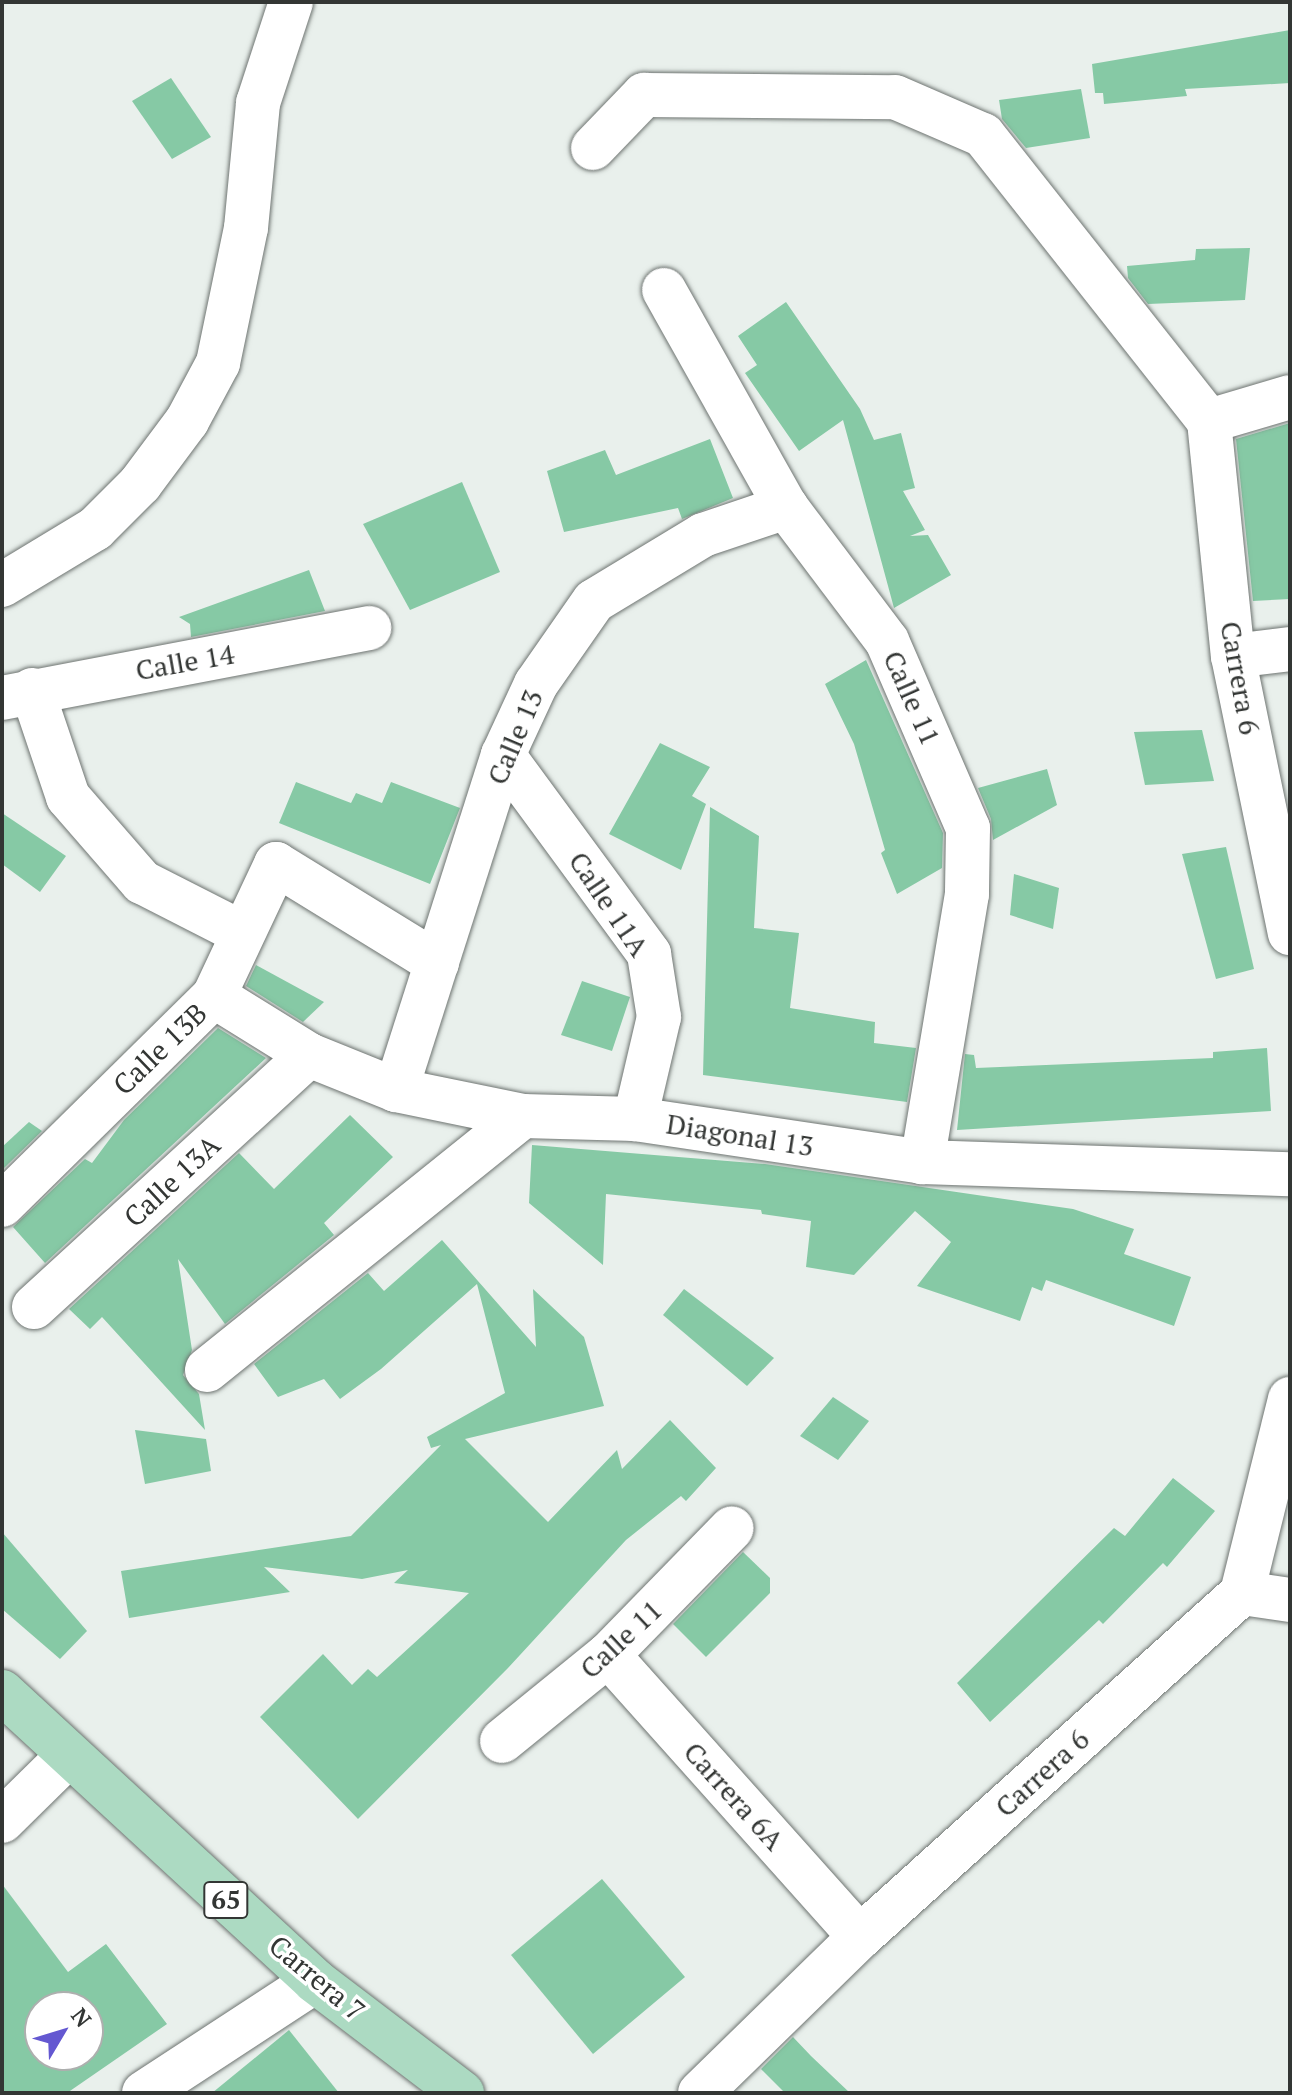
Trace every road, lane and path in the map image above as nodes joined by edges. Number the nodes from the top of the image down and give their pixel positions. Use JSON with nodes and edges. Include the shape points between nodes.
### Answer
{"nodes":[{"id":1,"x":291,"y":2,"type":"edge"},
{"id":2,"x":593,"y":148,"type":"dead end"},
{"id":3,"x":664,"y":290,"type":"dead end"},
{"id":4,"x":1290,"y":397,"type":"edge"},
{"id":5,"x":1209,"y":421,"type":"junction"},
{"id":6,"x":786,"y":507,"type":"junction"},
{"id":7,"x":2,"y":585,"type":"edge"},
{"id":8,"x":369,"y":628,"type":"dead end"},
{"id":9,"x":1290,"y":649,"type":"edge"},
{"id":10,"x":1233,"y":656,"type":"junction"},
{"id":11,"x":17,"y":694,"type":"edge"},
{"id":12,"x":503,"y":755,"type":"junction"},
{"id":13,"x":242,"y":933,"type":"junction"},
{"id":14,"x":1290,"y":933,"type":"edge"},
{"id":15,"x":437,"y":963,"type":"junction"},
{"id":16,"x":214,"y":996,"type":"junction"},
{"id":17,"x":309,"y":1055,"type":"junction"},
{"id":18,"x":396,"y":1090,"type":"junction"},
{"id":19,"x":523,"y":1116,"type":"junction"},
{"id":20,"x":635,"y":1119,"type":"junction"},
{"id":21,"x":922,"y":1162,"type":"junction"},
{"id":22,"x":1290,"y":1174,"type":"edge"},
{"id":23,"x":2,"y":1205,"type":"edge"},
{"id":24,"x":34,"y":1307,"type":"dead end"},
{"id":25,"x":207,"y":1370,"type":"dead end"},
{"id":26,"x":1290,"y":1399,"type":"edge"},
{"id":27,"x":732,"y":1528,"type":"dead end"},
{"id":28,"x":1242,"y":1593,"type":"junction"},
{"id":29,"x":1290,"y":1600,"type":"edge"},
{"id":30,"x":608,"y":1655,"type":"junction"},
{"id":31,"x":2,"y":1692,"type":"edge"},
{"id":32,"x":502,"y":1741,"type":"dead end"},
{"id":33,"x":69,"y":1755,"type":"junction"},
{"id":34,"x":2,"y":1821,"type":"edge"},
{"id":35,"x":860,"y":1937,"type":"junction"},
{"id":36,"x":315,"y":1981,"type":"junction"},
{"id":37,"x":144,"y":2093,"type":"edge"},
{"id":38,"x":462,"y":2093,"type":"edge"},
{"id":39,"x":700,"y":2093,"type":"edge"}],
"edges":[{"from":1,"to":7,"type":"street","via":[[258,103],[246,228],[218,363],[187,421],[140,484],[95,529]]},
{"from":2,"to":5,"type":"street","via":[[644,95],[895,97],[983,135]]},
{"from":3,"to":6,"type":"street","name":"Calle 11"},
{"from":4,"to":5,"type":"street"},
{"from":5,"to":10,"type":"street","name":"Carrera 6"},
{"from":6,"to":12,"type":"street","name":"Calle 13","via":[[703,535],[594,601],[536,684]]},
{"from":6,"to":21,"type":"street","name":"Calle 11","via":[[887,641],[968,828],[967,894]]},
{"from":8,"to":11,"type":"street","name":"Calle 14"},
{"from":9,"to":10,"type":"street"},
{"from":10,"to":14,"type":"street","name":"Carrera 6"},
{"from":11,"to":13,"type":"street","via":[[68,797],[142,882]]},
{"from":12,"to":15,"type":"street","name":"Calle 13"},
{"from":12,"to":20,"type":"street","name":"Calle 11A","via":[[649,954],[659,1017]]},
{"from":13,"to":15,"type":"street","name":"Calle 13B","via":[[276,864]]},
{"from":13,"to":16,"type":"street","name":"Calle 13B"},
{"from":15,"to":18,"type":"street","name":"Calle 13"},
{"from":16,"to":17,"type":"street","name":"Diagonal 13"},
{"from":16,"to":23,"type":"street","name":"Calle 13B"},
{"from":17,"to":18,"type":"street","name":"Diagonal 13"},
{"from":17,"to":24,"type":"street","name":"Calle 13A"},
{"from":18,"to":19,"type":"street","name":"Diagonal 13"},
{"from":19,"to":20,"type":"street","name":"Diagonal 13"},
{"from":19,"to":25,"type":"street"},
{"from":20,"to":21,"type":"street","name":"Diagonal 13"},
{"from":21,"to":22,"type":"street","name":"Diagonal 13"},
{"from":26,"to":28,"type":"street"},
{"from":27,"to":30,"type":"street","name":"Calle 11"},
{"from":28,"to":29,"type":"street"},
{"from":28,"to":35,"type":"street","name":"Carrera 6"},
{"from":30,"to":32,"type":"street","name":"Calle 11"},
{"from":30,"to":35,"type":"street","name":"Carrera 6A"},
{"from":31,"to":33,"type":"main road","name":"Carrera 7","number":"65"},
{"from":33,"to":34,"type":"street"},
{"from":33,"to":36,"type":"main road","name":"Carrera 7","number":"65"},
{"from":35,"to":39,"type":"street","name":"Carrera 6"},
{"from":36,"to":37,"type":"street"},
{"from":36,"to":38,"type":"main road","name":"Carrera 7","number":"65"}]}
